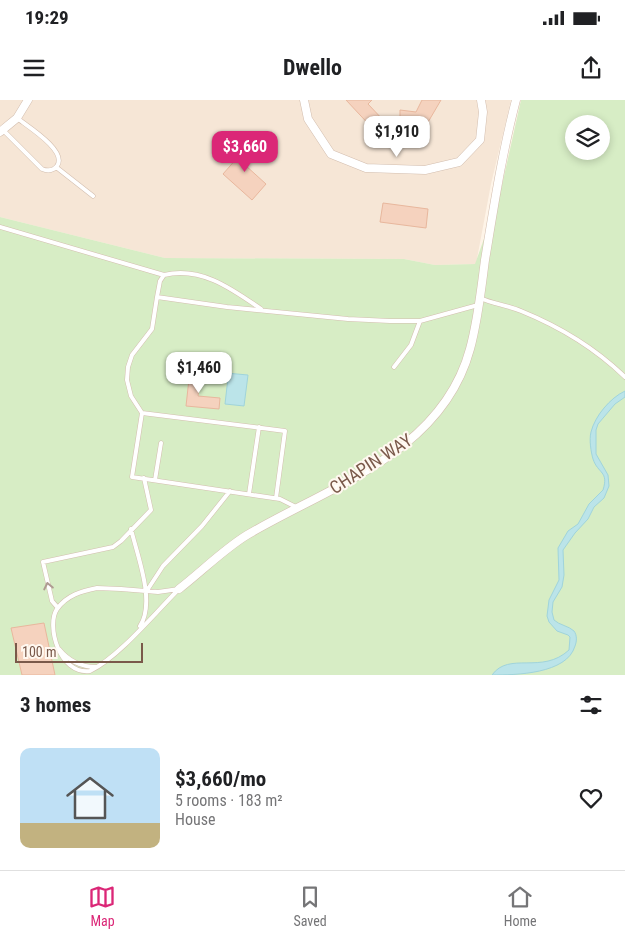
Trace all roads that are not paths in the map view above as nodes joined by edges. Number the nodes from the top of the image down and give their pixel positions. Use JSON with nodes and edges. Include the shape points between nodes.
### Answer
{"nodes":[{"id":1,"x":28,"y":100,"type":"edge"},
{"id":2,"x":304,"y":100,"type":"edge"},
{"id":3,"x":481,"y":100,"type":"edge"},
{"id":4,"x":516,"y":100,"type":"edge"},
{"id":5,"x":17,"y":118,"type":"junction"},
{"id":6,"x":2,"y":131,"type":"edge"},
{"id":7,"x":56,"y":167,"type":"junction"},
{"id":8,"x":93,"y":196,"type":"dead end"},
{"id":9,"x":0,"y":227,"type":"edge"},
{"id":10,"x":164,"y":275,"type":"junction"},
{"id":11,"x":158,"y":297,"type":"junction"},
{"id":12,"x":479,"y":302,"type":"junction"},
{"id":13,"x":261,"y":309,"type":"junction"},
{"id":14,"x":420,"y":321,"type":"junction"},
{"id":15,"x":394,"y":367,"type":"dead end"},
{"id":16,"x":625,"y":377,"type":"edge"},
{"id":17,"x":142,"y":413,"type":"junction"},
{"id":18,"x":259,"y":427,"type":"junction"},
{"id":19,"x":161,"y":443,"type":"dead end"},
{"id":20,"x":144,"y":478,"type":"junction"},
{"id":21,"x":155,"y":480,"type":"junction"},
{"id":22,"x":230,"y":491,"type":"junction"},
{"id":23,"x":249,"y":494,"type":"junction"},
{"id":24,"x":276,"y":498,"type":"junction"},
{"id":25,"x":298,"y":508,"type":"junction"},
{"id":26,"x":131,"y":529,"type":"junction"},
{"id":27,"x":179,"y":589,"type":"junction"},
{"id":28,"x":146,"y":592,"type":"junction"},
{"id":29,"x":58,"y":608,"type":"junction"},
{"id":30,"x":137,"y":632,"type":"junction"},
{"id":31,"x":57,"y":647,"type":"junction"},
{"id":32,"x":97,"y":667,"type":"junction"}],
"edges":[{"from":1,"to":5,"type":"street"},
{"from":2,"to":3,"type":"street","via":[[308,119],[331,154],[366,168],[425,170],[459,162],[480,140]]},
{"from":4,"to":12,"type":"street","name":"CHAPIN WAY","via":[[498,176]]},
{"from":5,"to":6,"type":"street"},
{"from":5,"to":7,"type":"lane","via":[[56,149],[59,158]]},
{"from":6,"to":7,"type":"lane","via":[[42,170]]},
{"from":7,"to":8,"type":"lane"},
{"from":9,"to":10,"type":"lane"},
{"from":10,"to":11,"type":"lane"},
{"from":10,"to":13,"type":"lane","via":[[176,272],[206,277]]},
{"from":11,"to":13,"type":"lane"},
{"from":11,"to":17,"type":"lane","via":[[152,329],[132,355],[128,367],[127,380]]},
{"from":12,"to":14,"type":"lane"},
{"from":12,"to":16,"type":"lane","via":[[519,310],[553,326]]},
{"from":12,"to":25,"type":"street","name":"CHAPIN WAY","via":[[463,370],[436,415],[396,452]]},
{"from":13,"to":14,"type":"lane","via":[[348,319]]},
{"from":14,"to":15,"type":"lane","via":[[411,345]]},
{"from":17,"to":18,"type":"lane"},
{"from":17,"to":20,"type":"lane","via":[[132,477]]},
{"from":18,"to":23,"type":"lane"},
{"from":18,"to":24,"type":"lane","via":[[285,431]]},
{"from":19,"to":21,"type":"lane"},
{"from":20,"to":21,"type":"lane"},
{"from":20,"to":26,"type":"lane","via":[[151,510]]},
{"from":21,"to":22,"type":"lane"},
{"from":22,"to":23,"type":"lane"},
{"from":22,"to":28,"type":"lane","via":[[164,566]]},
{"from":23,"to":24,"type":"lane"},
{"from":24,"to":25,"type":"lane"},
{"from":25,"to":27,"type":"street","name":"CHAPIN WAY","via":[[246,536]]},
{"from":26,"to":28,"type":"lane"},
{"from":29,"to":26,"type":"lane","one_way":true,"via":[[52,601],[43,562],[113,547]]},
{"from":27,"to":28,"type":"lane"},
{"from":27,"to":30,"type":"lane"},
{"from":28,"to":29,"type":"lane","via":[[97,588],[66,599]]},
{"from":28,"to":30,"type":"lane","via":[[146,612]]},
{"from":29,"to":31,"type":"lane","via":[[54,625]]},
{"from":30,"to":32,"type":"lane"},
{"from":31,"to":32,"type":"lane","via":[[81,665]]},
{"from":31,"to":32,"type":"lane","via":[[59,658],[69,670],[84,673]]}]}
